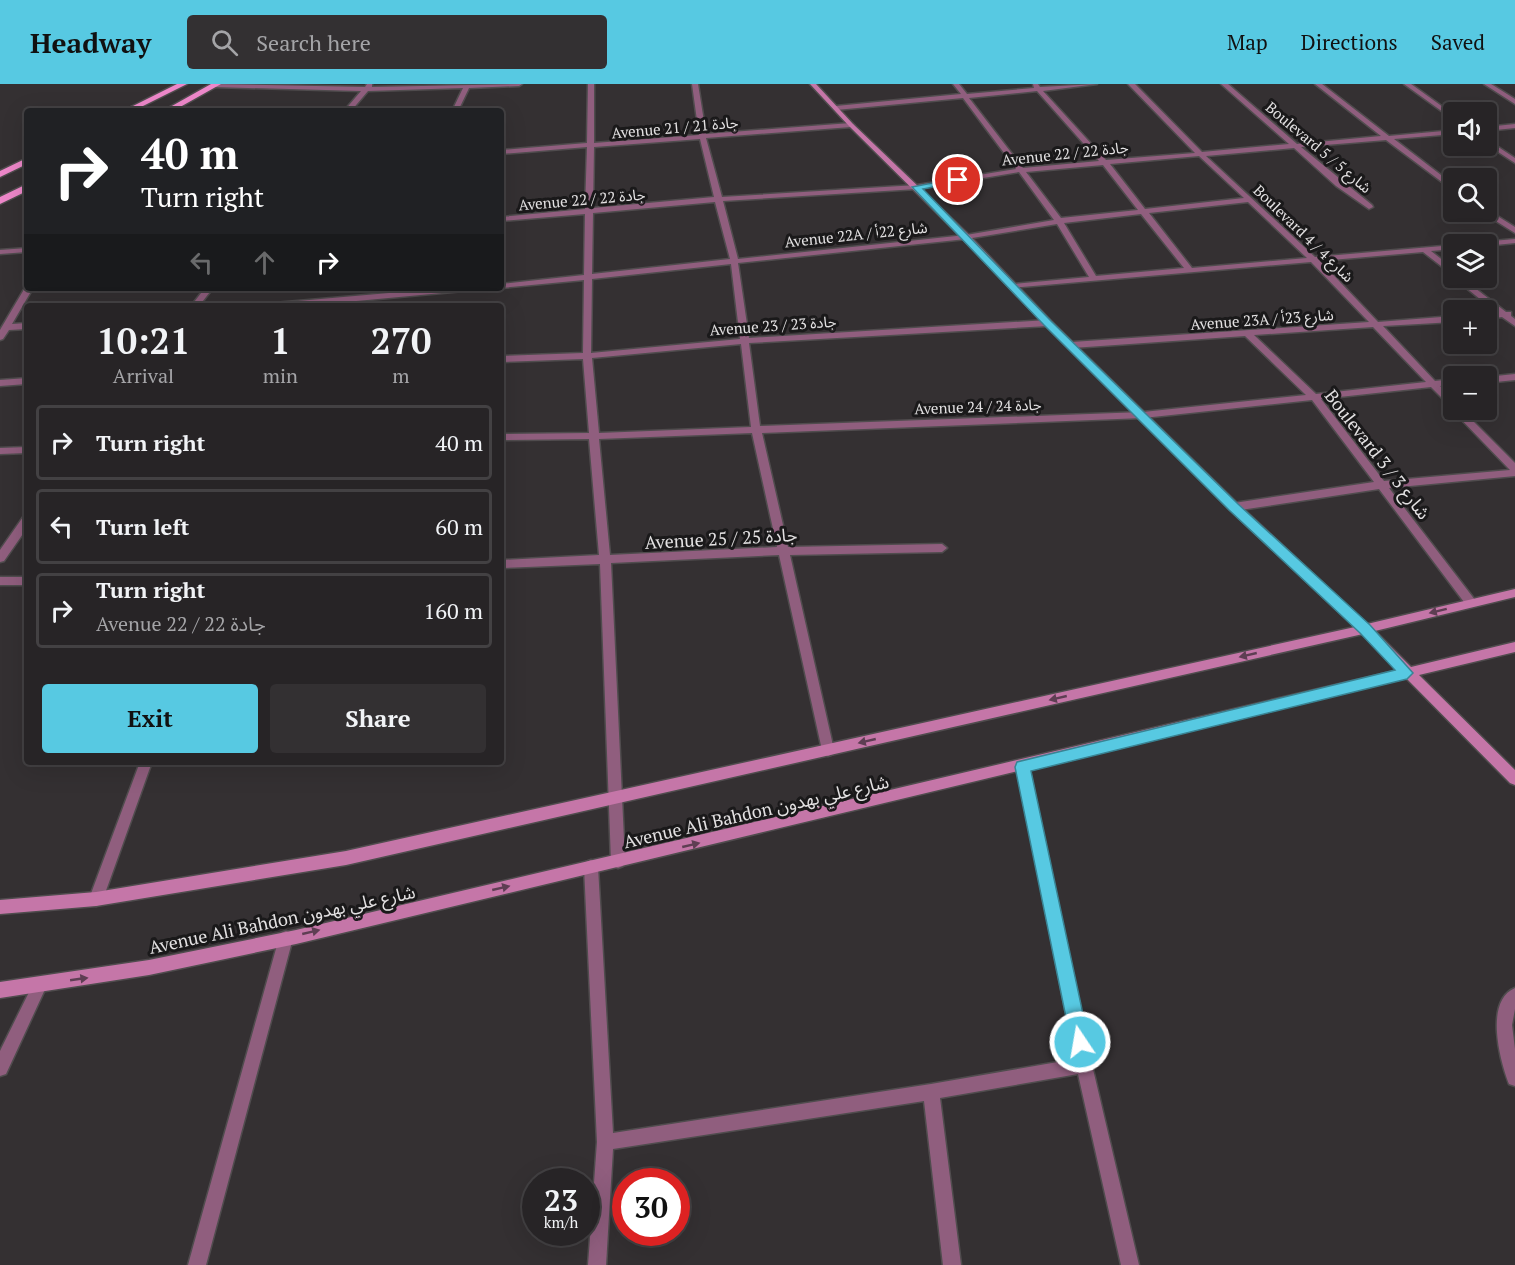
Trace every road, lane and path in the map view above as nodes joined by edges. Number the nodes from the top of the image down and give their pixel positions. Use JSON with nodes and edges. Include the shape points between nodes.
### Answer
{"nodes":[{"id":1,"x":183,"y":84,"type":"edge"},
{"id":2,"x":519,"y":84,"type":"edge"},
{"id":3,"x":591,"y":84,"type":"edge"},
{"id":4,"x":695,"y":84,"type":"edge"},
{"id":5,"x":813,"y":84,"type":"edge"},
{"id":6,"x":956,"y":84,"type":"edge"},
{"id":7,"x":1094,"y":84,"type":"edge"},
{"id":8,"x":1131,"y":84,"type":"edge"},
{"id":9,"x":1224,"y":84,"type":"edge"},
{"id":10,"x":1318,"y":84,"type":"edge"},
{"id":11,"x":1407,"y":84,"type":"edge"},
{"id":12,"x":1487,"y":84,"type":"edge"},
{"id":13,"x":215,"y":85,"type":"edge"},
{"id":14,"x":369,"y":86,"type":"edge"},
{"id":15,"x":468,"y":86,"type":"edge"},
{"id":16,"x":1037,"y":87,"type":"edge"},
{"id":17,"x":963,"y":97,"type":"junction"},
{"id":18,"x":1515,"y":102,"type":"edge"},
{"id":19,"x":133,"y":108,"type":"edge"},
{"id":20,"x":173,"y":108,"type":"edge"},
{"id":21,"x":350,"y":108,"type":"edge"},
{"id":22,"x":457,"y":108,"type":"edge"},
{"id":23,"x":836,"y":108,"type":"junction"},
{"id":24,"x":1443,"y":110,"type":"edge"},
{"id":25,"x":851,"y":125,"type":"junction"},
{"id":26,"x":1515,"y":126,"type":"edge"},
{"id":27,"x":1497,"y":128,"type":"edge"},
{"id":28,"x":1443,"y":133,"type":"edge"},
{"id":29,"x":703,"y":138,"type":"junction"},
{"id":30,"x":1389,"y":138,"type":"junction"},
{"id":31,"x":1295,"y":145,"type":"junction"},
{"id":32,"x":590,"y":147,"type":"junction"},
{"id":33,"x":1497,"y":149,"type":"edge"},
{"id":34,"x":504,"y":152,"type":"edge"},
{"id":35,"x":1199,"y":153,"type":"junction"},
{"id":36,"x":1515,"y":161,"type":"edge"},
{"id":37,"x":24,"y":162,"type":"edge"},
{"id":38,"x":1104,"y":162,"type":"junction"},
{"id":39,"x":1020,"y":170,"type":"junction"},
{"id":40,"x":0,"y":174,"type":"edge"},
{"id":41,"x":1443,"y":180,"type":"edge"},
{"id":42,"x":917,"y":187,"type":"junction"},
{"id":43,"x":24,"y":189,"type":"edge"},
{"id":44,"x":720,"y":200,"type":"junction"},
{"id":45,"x":1249,"y":200,"type":"junction"},
{"id":46,"x":0,"y":201,"type":"edge"},
{"id":47,"x":1369,"y":207,"type":"dead end"},
{"id":48,"x":590,"y":213,"type":"junction"},
{"id":49,"x":1144,"y":213,"type":"junction"},
{"id":50,"x":504,"y":219,"type":"edge"},
{"id":51,"x":1497,"y":219,"type":"edge"},
{"id":52,"x":1059,"y":221,"type":"junction"},
{"id":53,"x":1515,"y":231,"type":"edge"},
{"id":54,"x":966,"y":237,"type":"junction"},
{"id":55,"x":1515,"y":241,"type":"edge"},
{"id":56,"x":1497,"y":243,"type":"edge"},
{"id":57,"x":1443,"y":248,"type":"edge"},
{"id":58,"x":24,"y":250,"type":"edge"},
{"id":59,"x":1425,"y":250,"type":"junction"},
{"id":60,"x":0,"y":252,"type":"edge"},
{"id":61,"x":1313,"y":259,"type":"junction"},
{"id":62,"x":734,"y":260,"type":"junction"},
{"id":63,"x":1443,"y":265,"type":"edge"},
{"id":64,"x":1188,"y":269,"type":"junction"},
{"id":65,"x":590,"y":278,"type":"junction"},
{"id":66,"x":1094,"y":279,"type":"junction"},
{"id":67,"x":504,"y":286,"type":"edge"},
{"id":68,"x":1013,"y":286,"type":"junction"},
{"id":69,"x":1470,"y":288,"type":"edge"},
{"id":70,"x":27,"y":291,"type":"edge"},
{"id":71,"x":207,"y":291,"type":"edge"},
{"id":72,"x":369,"y":291,"type":"edge"},
{"id":73,"x":438,"y":291,"type":"edge"},
{"id":74,"x":366,"y":297,"type":"junction"},
{"id":75,"x":197,"y":303,"type":"edge"},
{"id":76,"x":305,"y":303,"type":"edge"},
{"id":77,"x":363,"y":303,"type":"edge"},
{"id":78,"x":1515,"y":314,"type":"edge"},
{"id":79,"x":1497,"y":315,"type":"edge"},
{"id":80,"x":1504,"y":315,"type":"junction"},
{"id":81,"x":1443,"y":320,"type":"edge"},
{"id":82,"x":1048,"y":323,"type":"junction"},
{"id":83,"x":1515,"y":323,"type":"edge"},
{"id":84,"x":1374,"y":325,"type":"junction"},
{"id":85,"x":24,"y":326,"type":"edge"},
{"id":86,"x":8,"y":327,"type":"junction"},
{"id":87,"x":1248,"y":334,"type":"junction"},
{"id":88,"x":0,"y":337,"type":"edge"},
{"id":89,"x":746,"y":341,"type":"junction"},
{"id":90,"x":1072,"y":345,"type":"junction"},
{"id":91,"x":587,"y":356,"type":"junction"},
{"id":92,"x":504,"y":359,"type":"edge"},
{"id":93,"x":1515,"y":377,"type":"edge"},
{"id":94,"x":1497,"y":379,"type":"edge"},
{"id":95,"x":24,"y":381,"type":"edge"},
{"id":96,"x":0,"y":383,"type":"edge"},
{"id":97,"x":1443,"y":383,"type":"edge"},
{"id":98,"x":1432,"y":384,"type":"junction"},
{"id":99,"x":1443,"y":395,"type":"edge"},
{"id":100,"x":1315,"y":398,"type":"junction"},
{"id":101,"x":1143,"y":415,"type":"junction"},
{"id":102,"x":1467,"y":420,"type":"edge"},
{"id":103,"x":756,"y":429,"type":"junction"},
{"id":104,"x":592,"y":436,"type":"junction"},
{"id":105,"x":504,"y":437,"type":"edge"},
{"id":106,"x":24,"y":450,"type":"edge"},
{"id":107,"x":0,"y":451,"type":"edge"},
{"id":108,"x":1515,"y":471,"type":"edge"},
{"id":109,"x":1382,"y":485,"type":"junction"},
{"id":110,"x":1234,"y":507,"type":"junction"},
{"id":111,"x":24,"y":524,"type":"edge"},
{"id":112,"x":942,"y":548,"type":"dead end"},
{"id":113,"x":782,"y":551,"type":"junction"},
{"id":114,"x":0,"y":558,"type":"edge"},
{"id":115,"x":605,"y":560,"type":"junction"},
{"id":116,"x":504,"y":564,"type":"edge"},
{"id":117,"x":0,"y":581,"type":"edge"},
{"id":118,"x":24,"y":581,"type":"edge"},
{"id":119,"x":1515,"y":593,"type":"edge"},
{"id":120,"x":1471,"y":603,"type":"junction"},
{"id":121,"x":1365,"y":629,"type":"junction"},
{"id":122,"x":1515,"y":647,"type":"edge"},
{"id":123,"x":1407,"y":673,"type":"junction"},
{"id":124,"x":828,"y":750,"type":"junction"},
{"id":125,"x":145,"y":765,"type":"edge"},
{"id":126,"x":1023,"y":767,"type":"junction"},
{"id":127,"x":1515,"y":778,"type":"edge"},
{"id":128,"x":616,"y":796,"type":"junction"},
{"id":129,"x":618,"y":861,"type":"junction"},
{"id":130,"x":591,"y":867,"type":"junction"},
{"id":131,"x":96,"y":899,"type":"junction"},
{"id":132,"x":0,"y":907,"type":"edge"},
{"id":133,"x":286,"y":938,"type":"junction"},
{"id":134,"x":40,"y":985,"type":"junction"},
{"id":135,"x":0,"y":990,"type":"edge"},
{"id":136,"x":1515,"y":996,"type":"edge"},
{"id":137,"x":1084,"y":1065,"type":"junction"},
{"id":138,"x":0,"y":1068,"type":"edge"},
{"id":139,"x":1515,"y":1078,"type":"edge"},
{"id":140,"x":931,"y":1092,"type":"junction"},
{"id":141,"x":605,"y":1142,"type":"junction"},
{"id":142,"x":197,"y":1265,"type":"edge"},
{"id":143,"x":597,"y":1265,"type":"edge"},
{"id":144,"x":952,"y":1265,"type":"edge"},
{"id":145,"x":1130,"y":1265,"type":"edge"}],
"edges":[{"from":1,"to":19,"type":"main road"},
{"from":2,"to":15,"type":"street"},
{"from":3,"to":32,"type":"street"},
{"from":4,"to":29,"type":"street"},
{"from":5,"to":23,"type":"main road"},
{"from":6,"to":17,"type":"street"},
{"from":7,"to":16,"type":"street"},
{"from":8,"to":35,"type":"street","name":"Boulevard 4 / شارع 4"},
{"from":9,"to":31,"type":"street","name":"Boulevard 5 / شارع 5"},
{"from":10,"to":30,"type":"street"},
{"from":11,"to":24,"type":"street"},
{"from":12,"to":18,"type":"street"},
{"from":13,"to":14,"type":"street"},
{"from":13,"to":20,"type":"main road"},
{"from":14,"to":15,"type":"street"},
{"from":14,"to":21,"type":"street"},
{"from":15,"to":22,"type":"street"},
{"from":16,"to":17,"type":"street"},
{"from":16,"to":38,"type":"street"},
{"from":17,"to":23,"type":"street"},
{"from":17,"to":39,"type":"street"},
{"from":23,"to":25,"type":"main road"},
{"from":25,"to":29,"type":"street","name":"Avenue 21 / جادة 21"},
{"from":25,"to":42,"type":"main road"},
{"from":26,"to":27,"type":"street"},
{"from":28,"to":30,"type":"street","name":"Avenue 22 / جادة 22"},
{"from":29,"to":32,"type":"street","name":"Avenue 21 / جادة 21"},
{"from":29,"to":44,"type":"street"},
{"from":30,"to":31,"type":"street","name":"Avenue 22 / جادة 22"},
{"from":30,"to":41,"type":"street"},
{"from":31,"to":35,"type":"street","name":"Avenue 22 / جادة 22"},
{"from":31,"to":47,"type":"street","name":"Boulevard 5 / شارع 5"},
{"from":32,"to":34,"type":"street","name":"Avenue 21 / جادة 21"},
{"from":32,"to":48,"type":"street"},
{"from":33,"to":36,"type":"street"},
{"from":35,"to":38,"type":"street","name":"Avenue 22 / جادة 22"},
{"from":35,"to":45,"type":"street","name":"Boulevard 4 / شارع 4"},
{"from":37,"to":40,"type":"main road"},
{"from":38,"to":39,"type":"street","name":"Avenue 22 / جادة 22"},
{"from":38,"to":49,"type":"street"},
{"from":39,"to":42,"type":"street","name":"Avenue 22 / جادة 22"},
{"from":39,"to":52,"type":"street"},
{"from":42,"to":44,"type":"street","name":"Avenue 22 / جادة 22"},
{"from":42,"to":54,"type":"main road"},
{"from":43,"to":46,"type":"main road"},
{"from":44,"to":48,"type":"street","name":"Avenue 22 / جادة 22"},
{"from":44,"to":62,"type":"street"},
{"from":45,"to":49,"type":"street","name":"Avenue 22A / شارع 22أ"},
{"from":45,"to":61,"type":"street","name":"Boulevard 4 / شارع 4"},
{"from":48,"to":50,"type":"street","name":"Avenue 22 / جادة 22"},
{"from":48,"to":65,"type":"street"},
{"from":49,"to":52,"type":"street","name":"Avenue 22A / شارع 22أ"},
{"from":49,"to":64,"type":"street"},
{"from":51,"to":53,"type":"street"},
{"from":52,"to":54,"type":"street","name":"Avenue 22A / شارع 22أ"},
{"from":52,"to":66,"type":"street"},
{"from":54,"to":62,"type":"street","name":"Avenue 22A / شارع 22أ"},
{"from":54,"to":68,"type":"main road"},
{"from":55,"to":56,"type":"street"},
{"from":57,"to":59,"type":"street"},
{"from":58,"to":60,"type":"street"},
{"from":59,"to":61,"type":"street"},
{"from":59,"to":63,"type":"street"},
{"from":61,"to":64,"type":"street"},
{"from":61,"to":84,"type":"street","name":"Boulevard 4 / شارع 4"},
{"from":62,"to":65,"type":"street","name":"Avenue 22A / شارع 22أ"},
{"from":62,"to":89,"type":"street"},
{"from":64,"to":66,"type":"street"},
{"from":65,"to":67,"type":"street","name":"Avenue 22A / شارع 22أ"},
{"from":65,"to":91,"type":"street"},
{"from":66,"to":68,"type":"street"},
{"from":68,"to":82,"type":"main road"},
{"from":69,"to":80,"type":"street"},
{"from":70,"to":86,"type":"street"},
{"from":71,"to":75,"type":"street"},
{"from":72,"to":74,"type":"street"},
{"from":73,"to":74,"type":"street"},
{"from":74,"to":76,"type":"street"},
{"from":74,"to":77,"type":"street"},
{"from":78,"to":80,"type":"street"},
{"from":79,"to":80,"type":"street"},
{"from":80,"to":83,"type":"street"},
{"from":81,"to":84,"type":"street","name":"Avenue 23A / شارع 23أ"},
{"from":82,"to":89,"type":"street","name":"Avenue 23 / جادة 23"},
{"from":82,"to":90,"type":"main road"},
{"from":84,"to":87,"type":"street","name":"Avenue 23A / شارع 23أ"},
{"from":84,"to":98,"type":"street","name":"Boulevard 4 / شارع 4"},
{"from":85,"to":86,"type":"street"},
{"from":86,"to":88,"type":"street"},
{"from":87,"to":90,"type":"street","name":"Avenue 23A / شارع 23أ"},
{"from":87,"to":100,"type":"street","name":"Boulevard 3 / شارع 3"},
{"from":89,"to":91,"type":"street","name":"Avenue 23 / جادة 23"},
{"from":89,"to":103,"type":"street"},
{"from":90,"to":101,"type":"main road"},
{"from":91,"to":92,"type":"street","name":"Avenue 23 / جادة 23"},
{"from":91,"to":104,"type":"street"},
{"from":93,"to":94,"type":"street"},
{"from":95,"to":96,"type":"street"},
{"from":97,"to":98,"type":"street","name":"Avenue 24 / جادة 24"},
{"from":98,"to":99,"type":"street","name":"Boulevard 4 / شارع 4"},
{"from":98,"to":100,"type":"street","name":"Avenue 24 / جادة 24"},
{"from":100,"to":101,"type":"street","name":"Avenue 24 / جادة 24"},
{"from":100,"to":109,"type":"street","name":"Boulevard 3 / شارع 3"},
{"from":101,"to":103,"type":"street","name":"Avenue 24 / جادة 24"},
{"from":101,"to":110,"type":"main road"},
{"from":102,"to":108,"type":"street"},
{"from":103,"to":104,"type":"street","name":"Avenue 24 / جادة 24"},
{"from":103,"to":113,"type":"street"},
{"from":104,"to":105,"type":"street","name":"Avenue 24 / جادة 24"},
{"from":104,"to":115,"type":"street"},
{"from":106,"to":107,"type":"street"},
{"from":108,"to":109,"type":"street"},
{"from":109,"to":110,"type":"street"},
{"from":109,"to":120,"type":"street","name":"Boulevard 3 / شارع 3"},
{"from":110,"to":121,"type":"main road"},
{"from":111,"to":114,"type":"street"},
{"from":112,"to":113,"type":"street","name":"Avenue 25 / جادة 25"},
{"from":113,"to":115,"type":"street","name":"Avenue 25 / جادة 25"},
{"from":113,"to":124,"type":"street"},
{"from":115,"to":116,"type":"street","name":"Avenue 25 / جادة 25"},
{"from":115,"to":128,"type":"street"},
{"from":117,"to":118,"type":"street"},
{"from":119,"to":120,"type":"main road"},
{"from":120,"to":121,"type":"main road","one_way":true},
{"from":121,"to":123,"type":"main road"},
{"from":121,"to":124,"type":"main road","one_way":true},
{"from":122,"to":123,"type":"main road","name":"Avenue Ali Bahdon شارع علي بهدون"},
{"from":123,"to":126,"type":"main road","name":"Avenue Ali Bahdon شارع علي بهدون"},
{"from":123,"to":127,"type":"main road"},
{"from":124,"to":128,"type":"main road"},
{"from":125,"to":131,"type":"street"},
{"from":129,"to":126,"type":"main road","name":"Avenue Ali Bahdon شارع علي بهدون","one_way":true},
{"from":126,"to":137,"type":"street"},
{"from":128,"to":129,"type":"street"},
{"from":128,"to":131,"type":"main road","via":[[346,858]]},
{"from":129,"to":130,"type":"main road","name":"Avenue Ali Bahdon شارع علي بهدون"},
{"from":133,"to":130,"type":"main road","name":"Avenue Ali Bahdon شارع علي بهدون","one_way":true},
{"from":130,"to":141,"type":"street"},
{"from":131,"to":132,"type":"main road"},
{"from":134,"to":133,"type":"main road","name":"Avenue Ali Bahdon شارع علي بهدون","one_way":true,"via":[[104,976]]},
{"from":133,"to":142,"type":"street"},
{"from":134,"to":135,"type":"main road","name":"Avenue Ali Bahdon شارع علي بهدون"},
{"from":134,"to":138,"type":"street"},
{"from":136,"to":139,"type":"street","via":[[1508,1003],[1504,1040]]},
{"from":137,"to":140,"type":"street"},
{"from":137,"to":145,"type":"street"},
{"from":140,"to":141,"type":"street"},
{"from":140,"to":144,"type":"street"},
{"from":141,"to":143,"type":"street"}]}
